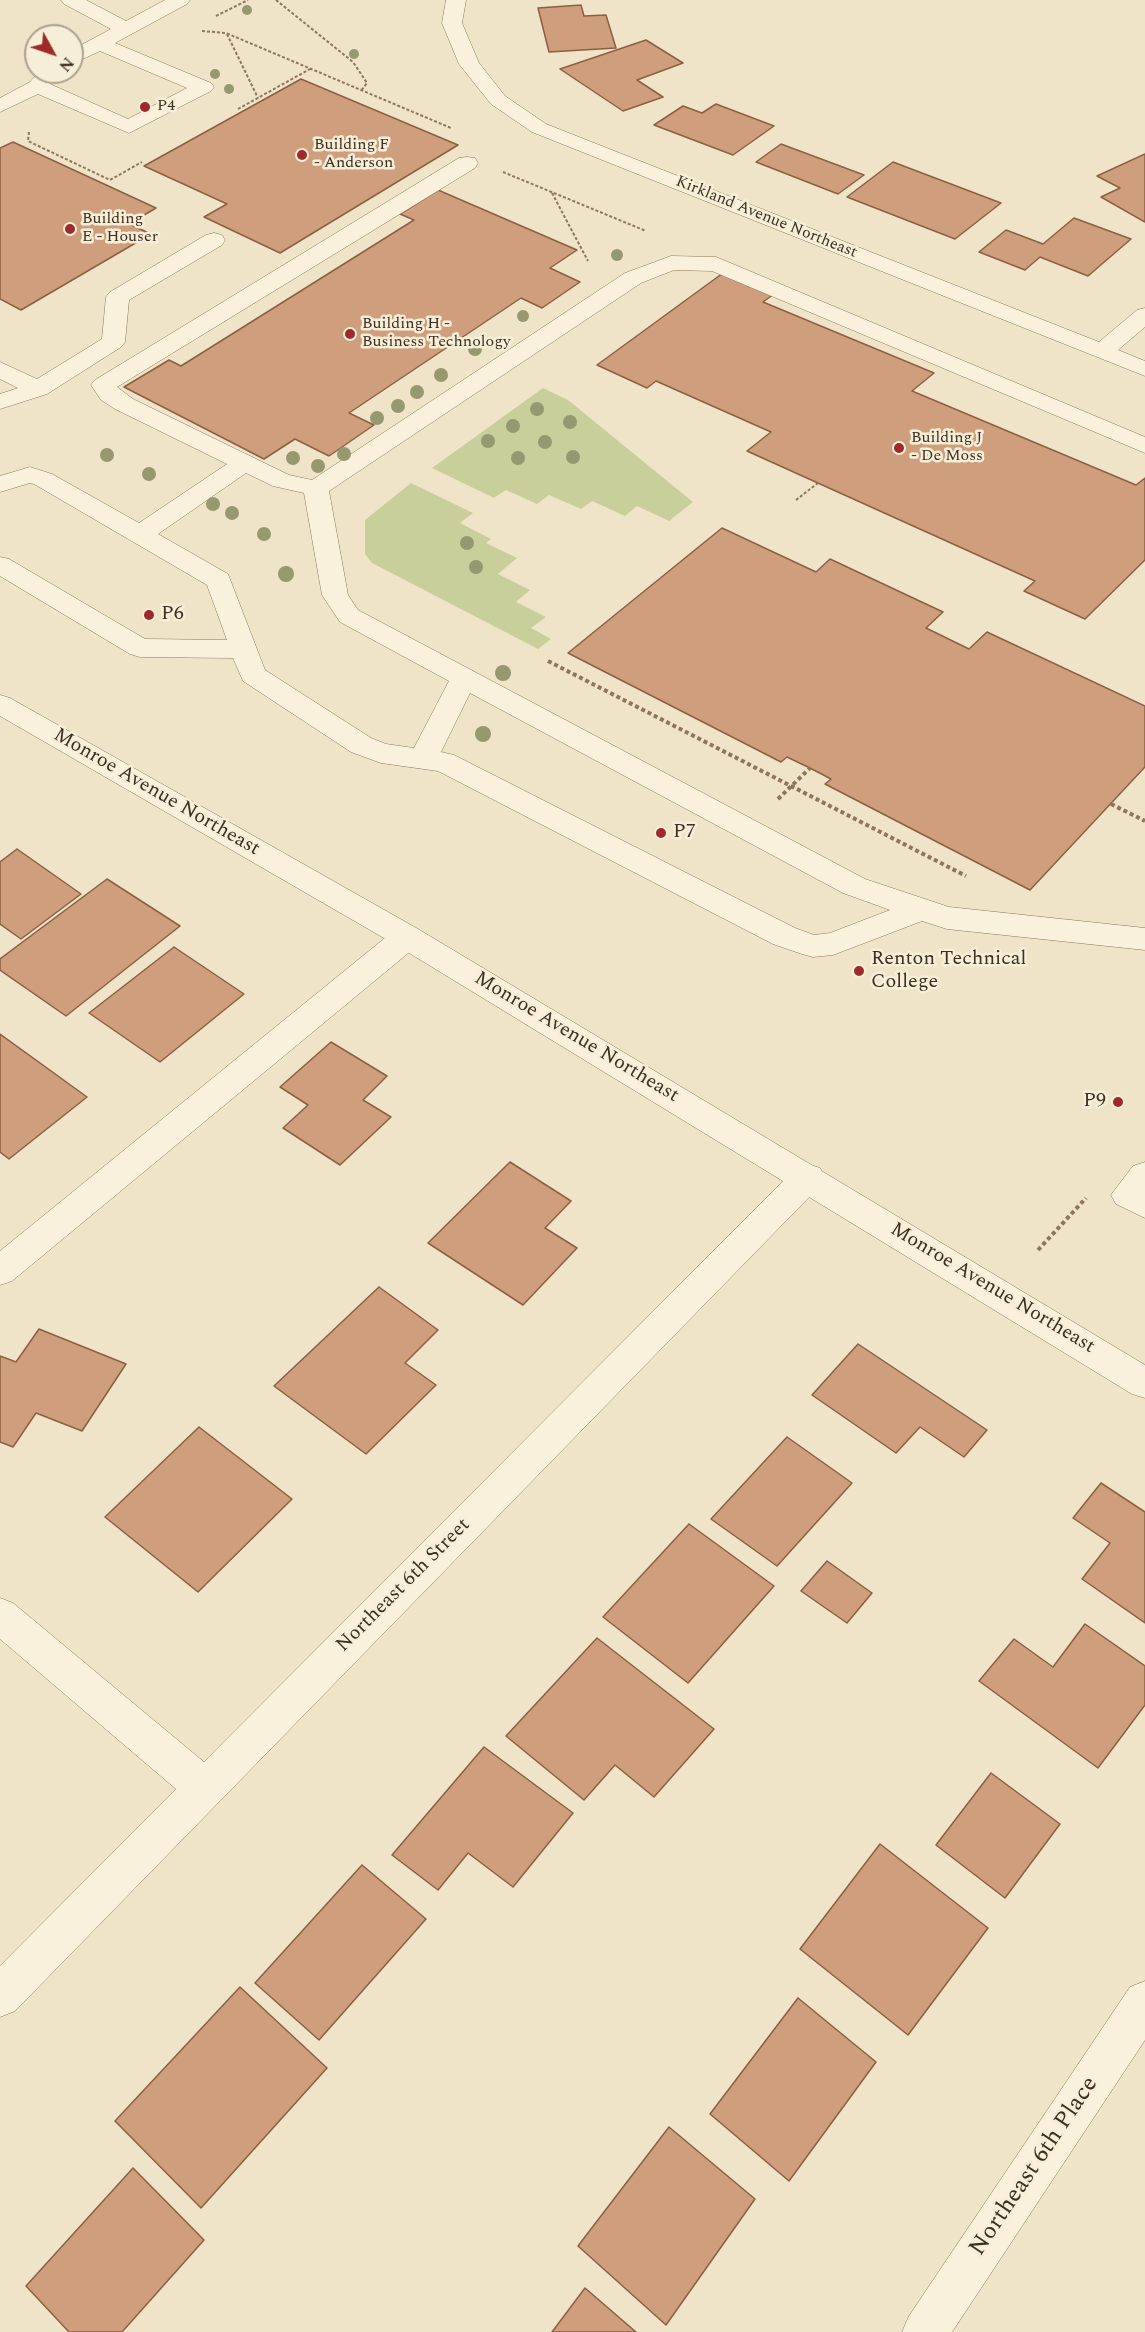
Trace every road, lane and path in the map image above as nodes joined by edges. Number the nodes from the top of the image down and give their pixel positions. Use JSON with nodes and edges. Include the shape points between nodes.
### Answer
{"nodes":[{"id":1,"x":71,"y":0,"type":"edge"},
{"id":2,"x":180,"y":0,"type":"edge"},
{"id":3,"x":276,"y":0,"type":"edge"},
{"id":4,"x":456,"y":0,"type":"edge"},
{"id":5,"x":128,"y":29,"type":"junction"},
{"id":6,"x":226,"y":33,"type":"junction"},
{"id":7,"x":100,"y":44,"type":"junction"},
{"id":8,"x":84,"y":52,"type":"edge"},
{"id":9,"x":36,"y":84,"type":"edge"},
{"id":10,"x":53,"y":84,"type":"edge"},
{"id":11,"x":362,"y":90,"type":"junction"},
{"id":12,"x":258,"y":98,"type":"dead end"},
{"id":13,"x":0,"y":106,"type":"edge"},
{"id":14,"x":467,"y":163,"type":"junction"},
{"id":15,"x":551,"y":192,"type":"junction"},
{"id":16,"x":214,"y":240,"type":"dead end"},
{"id":17,"x":696,"y":262,"type":"junction"},
{"id":18,"x":599,"y":300,"type":"junction"},
{"id":19,"x":1145,"y":315,"type":"edge"},
{"id":20,"x":1102,"y":352,"type":"junction"},
{"id":21,"x":0,"y":369,"type":"edge"},
{"id":22,"x":1145,"y":369,"type":"edge"},
{"id":23,"x":103,"y":385,"type":"junction"},
{"id":24,"x":38,"y":389,"type":"junction"},
{"id":25,"x":0,"y":402,"type":"edge"},
{"id":26,"x":1145,"y":446,"type":"edge"},
{"id":27,"x":245,"y":463,"type":"junction"},
{"id":28,"x":818,"y":483,"type":"dead end"},
{"id":29,"x":0,"y":484,"type":"edge"},
{"id":30,"x":316,"y":488,"type":"junction"},
{"id":31,"x":796,"y":500,"type":"dead end"},
{"id":32,"x":139,"y":534,"type":"junction"},
{"id":33,"x":0,"y":565,"type":"edge"},
{"id":34,"x":243,"y":649,"type":"junction"},
{"id":35,"x":548,"y":661,"type":"dead end"},
{"id":36,"x":464,"y":678,"type":"junction"},
{"id":37,"x":0,"y":704,"type":"edge"},
{"id":38,"x":423,"y":759,"type":"junction"},
{"id":39,"x":1111,"y":804,"type":"dead end"},
{"id":40,"x":1145,"y":821,"type":"edge"},
{"id":41,"x":967,"y":877,"type":"dead end"},
{"id":42,"x":921,"y":909,"type":"junction"},
{"id":43,"x":407,"y":937,"type":"junction"},
{"id":44,"x":1144,"y":937,"type":"edge"},
{"id":45,"x":1145,"y":1175,"type":"edge"},
{"id":46,"x":808,"y":1178,"type":"junction"},
{"id":47,"x":1145,"y":1205,"type":"edge"},
{"id":48,"x":1058,"y":1229,"type":"dead end"},
{"id":49,"x":1038,"y":1250,"type":"dead end"},
{"id":50,"x":0,"y":1271,"type":"edge"},
{"id":51,"x":1145,"y":1383,"type":"edge"},
{"id":52,"x":0,"y":1615,"type":"edge"},
{"id":53,"x":205,"y":1788,"type":"junction"},
{"id":54,"x":0,"y":1996,"type":"edge"},
{"id":55,"x":1145,"y":2002,"type":"edge"},
{"id":56,"x":925,"y":2332,"type":"edge"}],
"edges":[{"from":1,"to":5,"type":"street"},
{"from":2,"to":5,"type":"street"},
{"from":3,"to":11,"type":"path","via":[[353,62],[367,83]]},
{"from":4,"to":20,"type":"street","name":"Kirkland Avenue Northeast","via":[[452,23],[469,64],[498,100],[539,128]]},
{"from":5,"to":6,"type":"path"},
{"from":5,"to":7,"type":"street"},
{"from":6,"to":11,"type":"path"},
{"from":6,"to":12,"type":"path"},
{"from":7,"to":8,"type":"street"},
{"from":7,"to":10,"type":"street","via":[[204,87],[129,127]]},
{"from":9,"to":13,"type":"street"},
{"from":11,"to":14,"type":"path","via":[[464,135]]},
{"from":14,"to":15,"type":"path","via":[[494,169]]},
{"from":14,"to":23,"type":"street"},
{"from":15,"to":17,"type":"path","via":[[679,245]]},
{"from":15,"to":18,"type":"path","via":[[591,265]]},
{"from":16,"to":24,"type":"street","via":[[117,297],[113,342]]},
{"from":17,"to":18,"type":"street","via":[[671,263],[650,270]]},
{"from":17,"to":26,"type":"street","via":[[716,264]]},
{"from":18,"to":30,"type":"street"},
{"from":19,"to":20,"type":"street"},
{"from":20,"to":22,"type":"street","name":"Kirkland Avenue Northeast"},
{"from":21,"to":24,"type":"street"},
{"from":23,"to":24,"type":"street"},
{"from":23,"to":27,"type":"street","via":[[124,404]]},
{"from":24,"to":25,"type":"street"},
{"from":27,"to":30,"type":"street","via":[[282,481]]},
{"from":27,"to":32,"type":"street"},
{"from":28,"to":31,"type":"path"},
{"from":29,"to":32,"type":"street","via":[[30,475],[43,479]]},
{"from":30,"to":36,"type":"street","via":[[335,595],[348,616]]},
{"from":32,"to":34,"type":"street","via":[[219,580]]},
{"from":33,"to":34,"type":"street","via":[[140,648]]},
{"from":34,"to":38,"type":"street","via":[[253,675],[361,745],[381,753]]},
{"from":35,"to":41,"type":"path"},
{"from":36,"to":38,"type":"street"},
{"from":36,"to":42,"type":"street","via":[[854,886]]},
{"from":37,"to":43,"type":"street","name":"Monroe Avenue Northeast"},
{"from":38,"to":42,"type":"street","via":[[444,762],[784,936],[813,946],[833,944]]},
{"from":39,"to":40,"type":"path"},
{"from":42,"to":44,"type":"street","via":[[947,918]]},
{"from":43,"to":46,"type":"street","name":"Monroe Avenue Northeast"},
{"from":43,"to":50,"type":"street"},
{"from":45,"to":47,"type":"street","via":[[1128,1195]]},
{"from":46,"to":51,"type":"street","name":"Monroe Avenue Northeast"},
{"from":46,"to":53,"type":"street","name":"Northeast 6th Street"},
{"from":48,"to":49,"type":"path"},
{"from":52,"to":53,"type":"street"},
{"from":53,"to":54,"type":"street","name":"Northeast 6th Street"},
{"from":55,"to":56,"type":"street","name":"Northeast 6th Place"}]}
